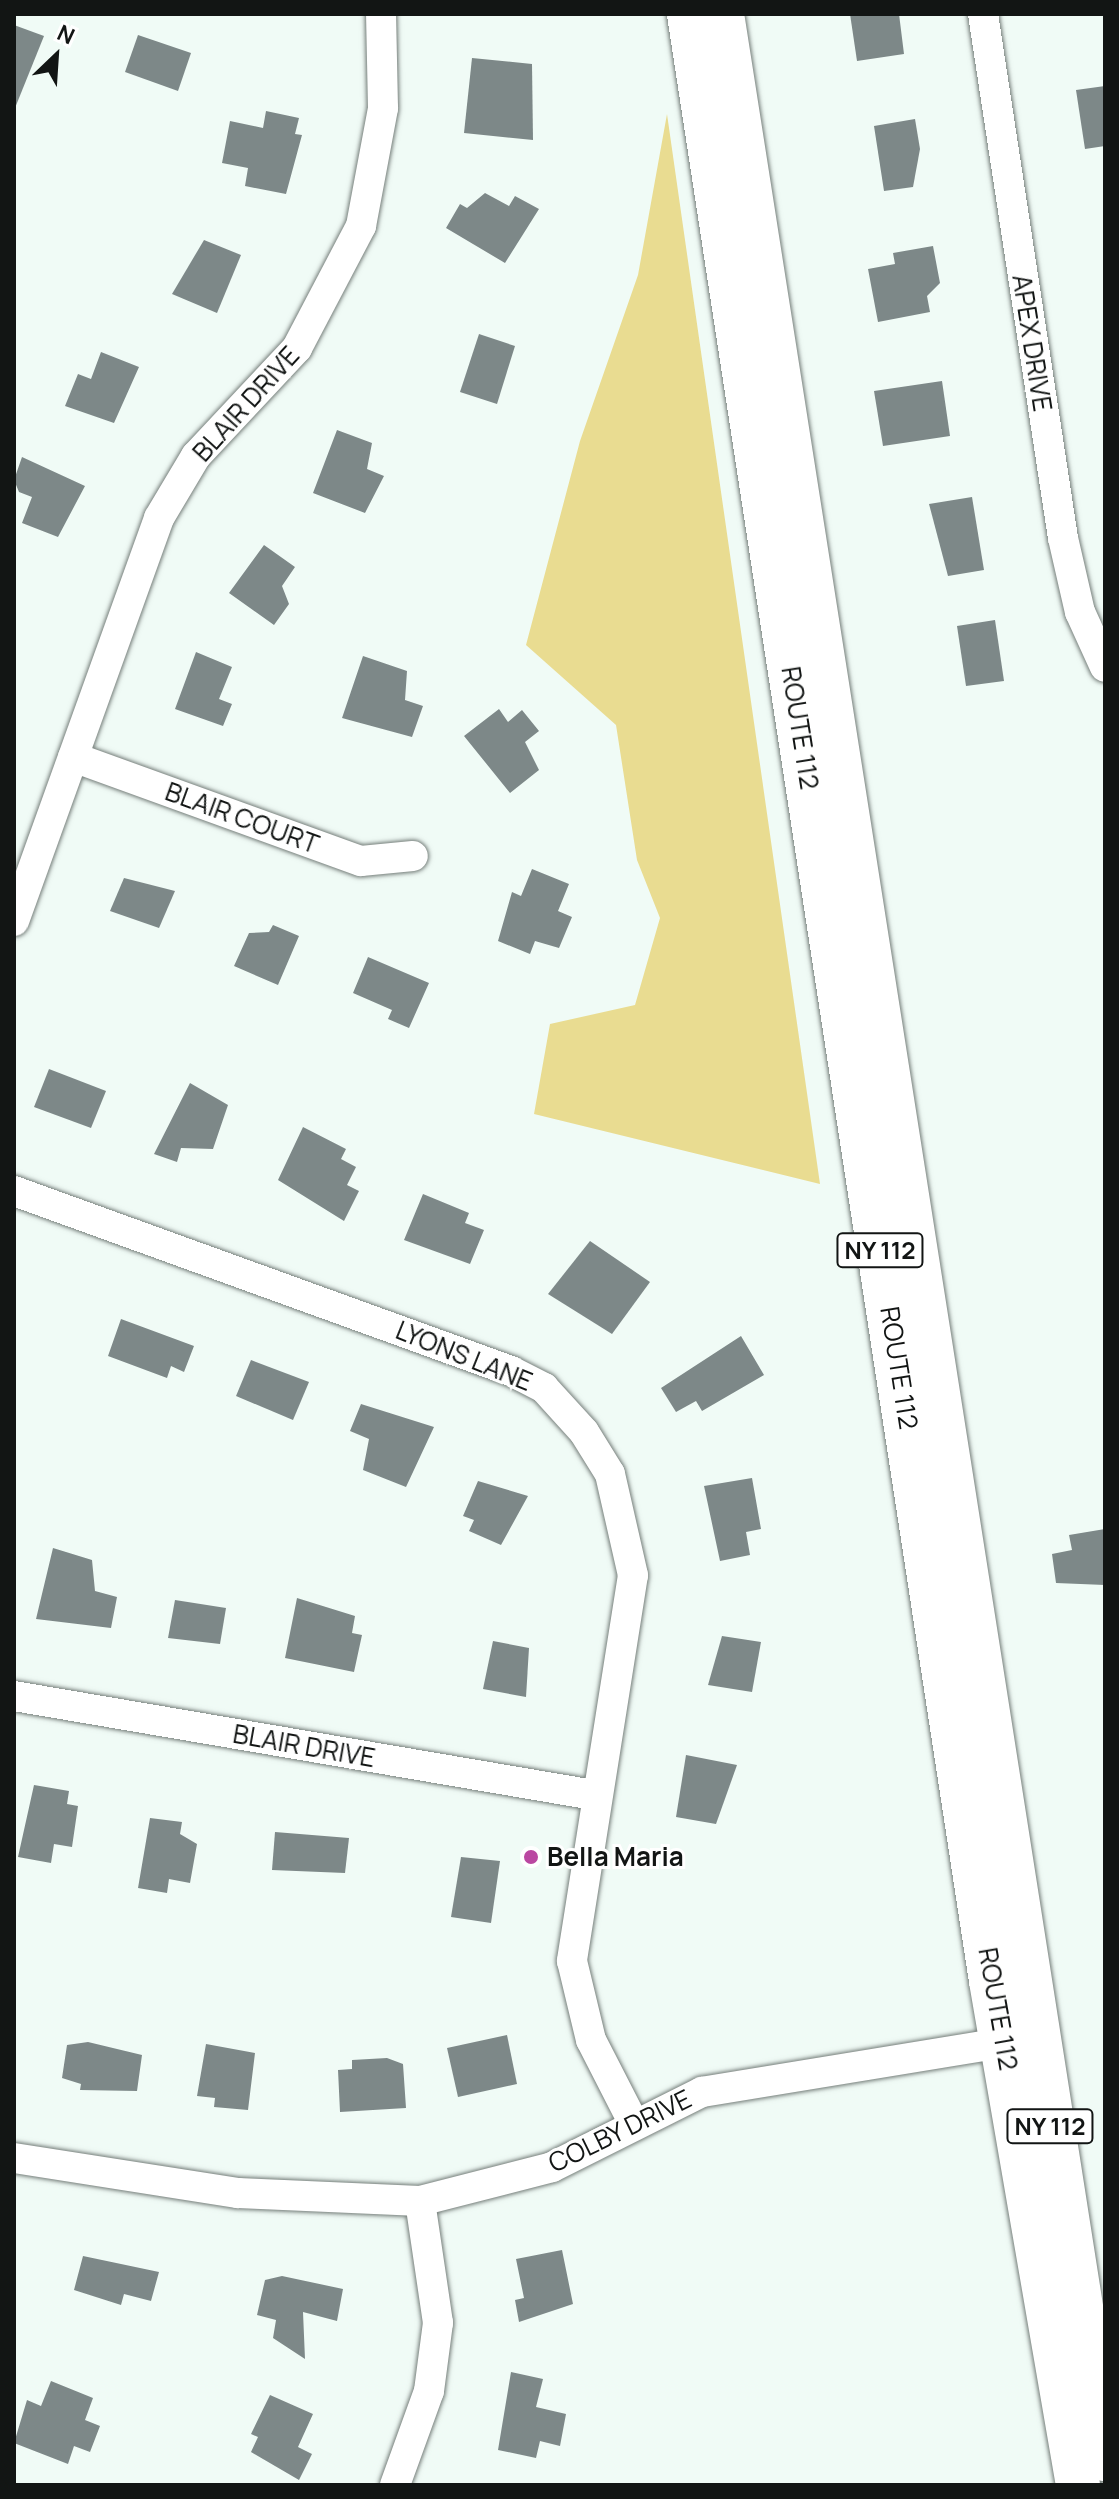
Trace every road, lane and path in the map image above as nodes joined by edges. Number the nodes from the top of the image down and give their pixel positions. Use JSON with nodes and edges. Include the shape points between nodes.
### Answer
{"nodes":[{"id":1,"x":381,"y":14,"type":"edge"},
{"id":2,"x":689,"y":14,"type":"edge"},
{"id":3,"x":722,"y":14,"type":"edge"},
{"id":4,"x":992,"y":15,"type":"edge"},
{"id":5,"x":1105,"y":667,"type":"edge"},
{"id":6,"x":73,"y":757,"type":"junction"},
{"id":7,"x":413,"y":856,"type":"dead end"},
{"id":8,"x":14,"y":921,"type":"edge"},
{"id":9,"x":14,"y":1191,"type":"edge"},
{"id":10,"x":14,"y":1696,"type":"edge"},
{"id":11,"x":594,"y":1795,"type":"junction"},
{"id":12,"x":1020,"y":2039,"type":"junction"},
{"id":13,"x":633,"y":2122,"type":"junction"},
{"id":14,"x":14,"y":2158,"type":"edge"},
{"id":15,"x":420,"y":2201,"type":"junction"},
{"id":16,"x":1105,"y":2459,"type":"edge"},
{"id":17,"x":395,"y":2485,"type":"edge"},
{"id":18,"x":1078,"y":2485,"type":"edge"}],
"edges":[{"from":1,"to":6,"type":"street","name":"BLAIR DRIVE","via":[[383,108],[361,226],[297,348],[196,456],[159,518]]},
{"from":2,"to":12,"type":"main road","name":"ROUTE 112","number":"NY 112"},
{"from":3,"to":12,"type":"main road","name":"ROUTE 112","number":"NY 112"},
{"from":4,"to":5,"type":"street","name":"APEX DRIVE","via":[[1063,538],[1080,612]]},
{"from":6,"to":7,"type":"street","name":"BLAIR COURT","via":[[361,861]]},
{"from":6,"to":8,"type":"street","name":"BLAIR DRIVE"},
{"from":9,"to":11,"type":"street","name":"LYONS LANE","via":[[511,1371],[567,1411],[610,1474],[633,1575]]},
{"from":10,"to":11,"type":"street","name":"BLAIR DRIVE"},
{"from":11,"to":13,"type":"street","name":"LYONS LANE","via":[[573,1973],[591,2040]]},
{"from":12,"to":13,"type":"street","name":"COLBY DRIVE","via":[[753,2079]]},
{"from":12,"to":16,"type":"main road","name":"ROUTE 112","number":"NY 112"},
{"from":12,"to":18,"type":"main road","name":"ROUTE 112","number":"NY 112"},
{"from":13,"to":15,"type":"street","name":"COLBY DRIVE","via":[[552,2167]]},
{"from":14,"to":15,"type":"street","name":"COLBY DRIVE","via":[[238,2193]]},
{"from":15,"to":17,"type":"street","via":[[438,2323],[429,2391]]}]}
